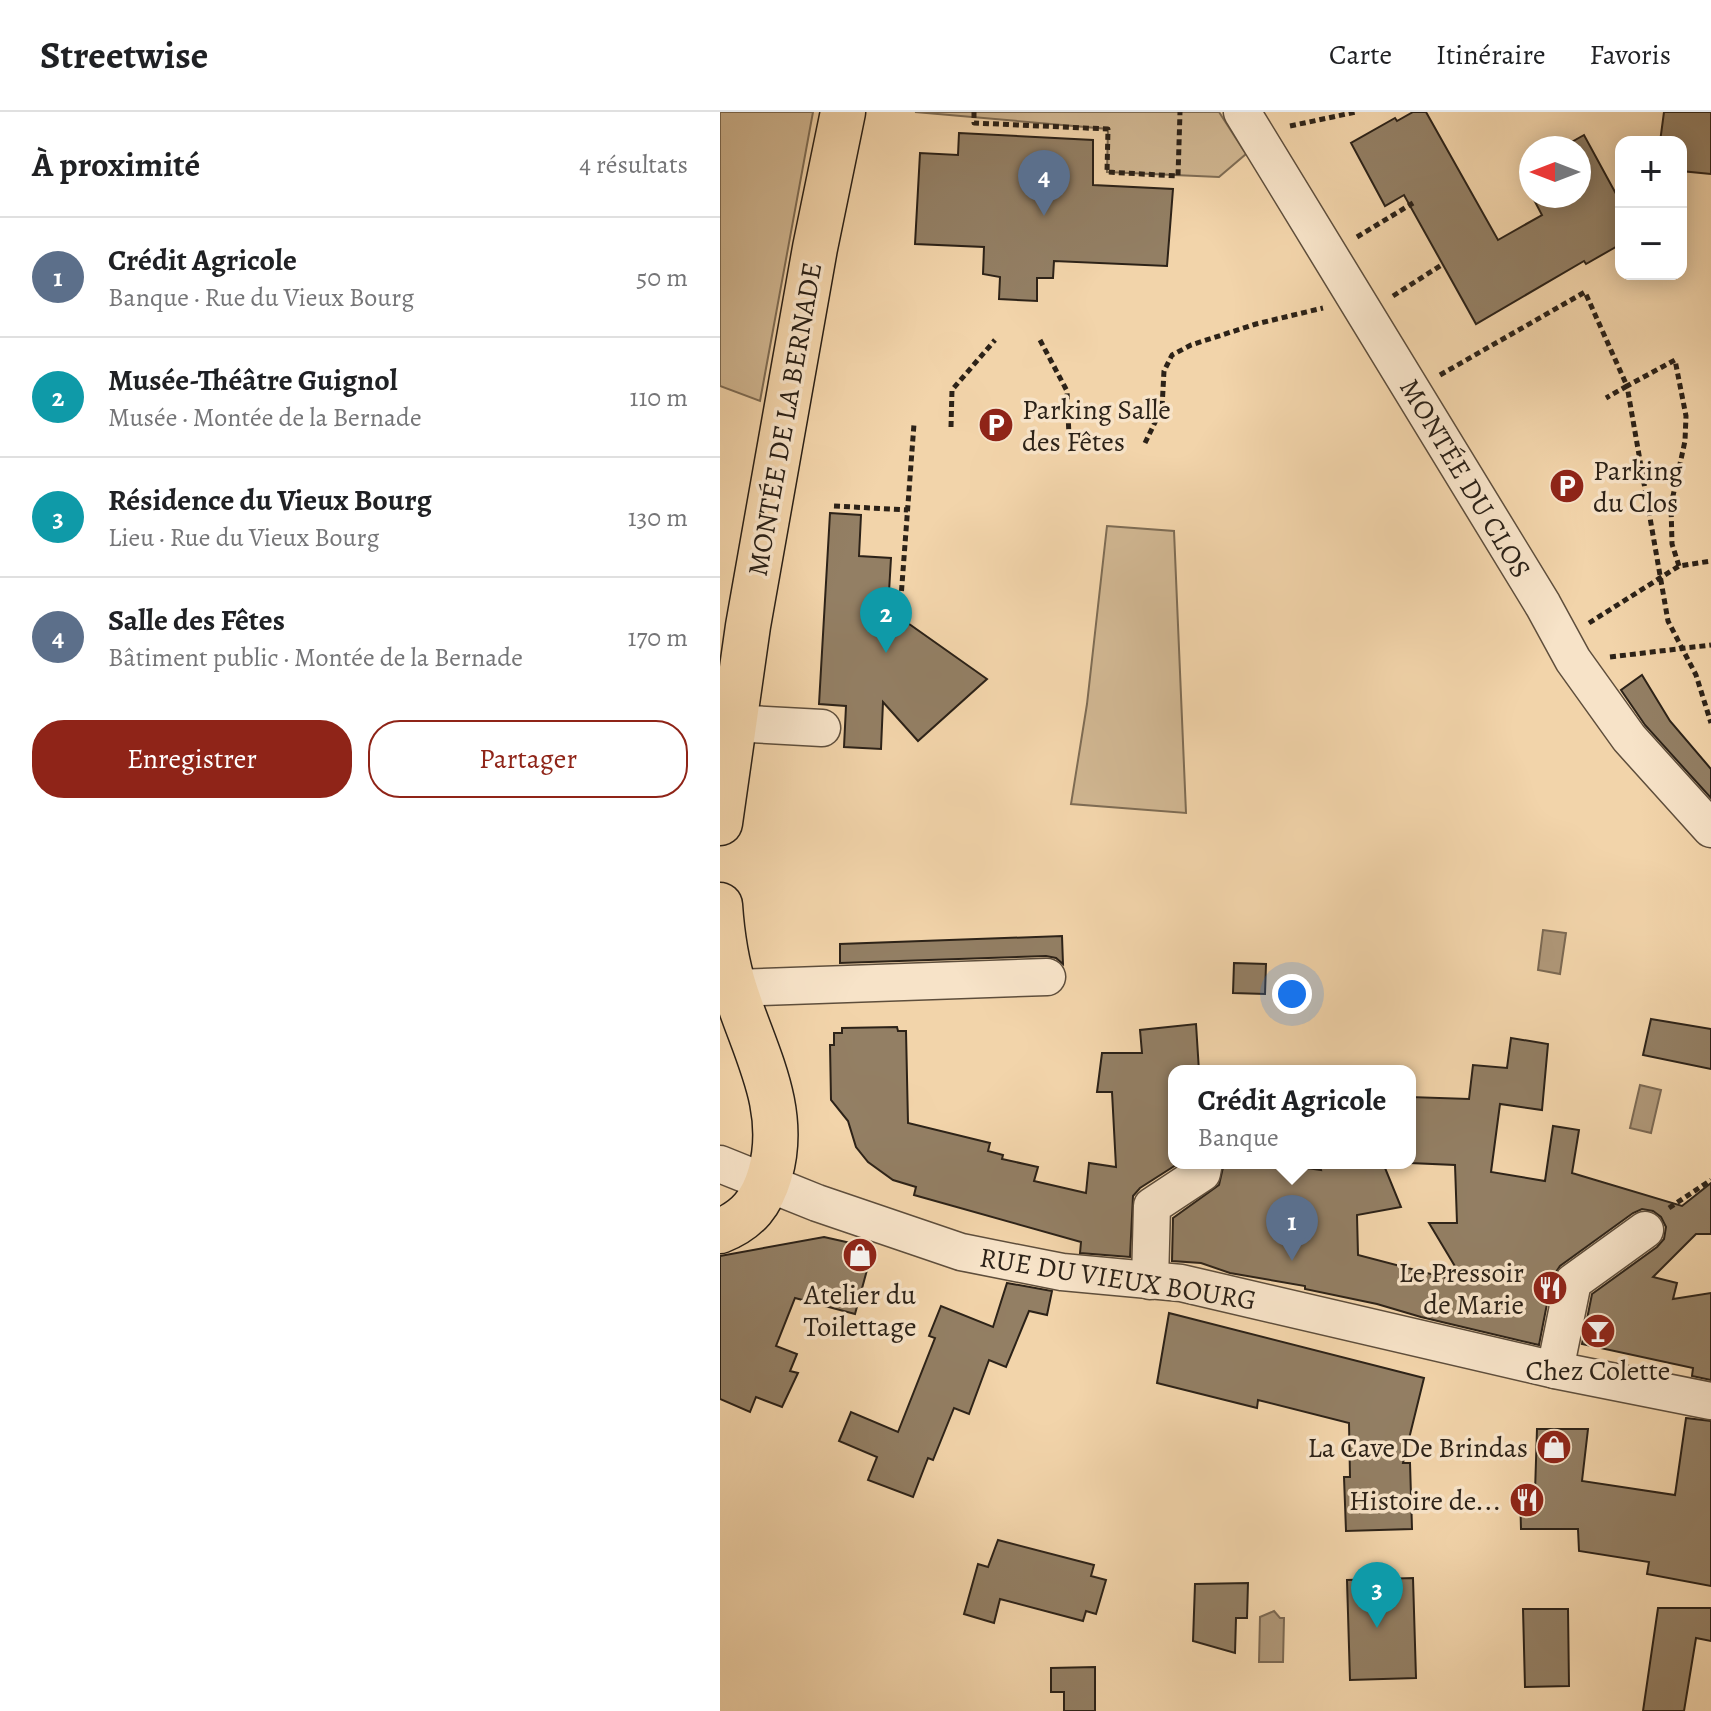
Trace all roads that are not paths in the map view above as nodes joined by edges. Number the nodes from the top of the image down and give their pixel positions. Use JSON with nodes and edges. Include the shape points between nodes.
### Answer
{"nodes":[{"id":1,"x":843,"y":112,"type":"edge"},
{"id":2,"x":1249,"y":123,"type":"edge"},
{"id":3,"x":734,"y":624,"type":"edge"},
{"id":4,"x":732,"y":723,"type":"junction"},
{"id":5,"x":822,"y":728,"type":"dead end"},
{"id":6,"x":720,"y":823,"type":"edge"},
{"id":7,"x":1711,"y":829,"type":"edge"},
{"id":8,"x":720,"y":905,"type":"edge"},
{"id":9,"x":1047,"y":977,"type":"dead end"},
{"id":10,"x":734,"y":988,"type":"junction"},
{"id":11,"x":720,"y":1164,"type":"edge"},
{"id":12,"x":1203,"y":1169,"type":"edge"},
{"id":13,"x":767,"y":1184,"type":"junction"},
{"id":14,"x":1645,"y":1230,"type":"road end"},
{"id":15,"x":720,"y":1231,"type":"edge"},
{"id":16,"x":1150,"y":1281,"type":"junction"},
{"id":17,"x":1555,"y":1370,"type":"junction"},
{"id":18,"x":1711,"y":1401,"type":"edge"}],
"edges":[{"from":1,"to":3,"type":"main road","name":"MONTÉE DE LA BERNADE"},
{"from":2,"to":7,"type":"street","name":"MONTÉE DU CLOS","via":[[1568,650],[1629,738]]},
{"from":3,"to":4,"type":"main road","name":"MONTÉE DE LA BERNADE"},
{"from":4,"to":5,"type":"street"},
{"from":4,"to":6,"type":"main road","name":"MONTÉE DE LA BERNADE"},
{"from":8,"to":10,"type":"main road"},
{"from":9,"to":10,"type":"street"},
{"from":10,"to":13,"type":"main road","via":[[769,1086],[777,1129]]},
{"from":11,"to":13,"type":"street","name":"RUE DU VIEUX BOURG"},
{"from":12,"to":16,"type":"street","via":[[1152,1206]]},
{"from":13,"to":15,"type":"main road","via":[[759,1205]]},
{"from":13,"to":16,"type":"street","name":"RUE DU VIEUX BOURG","via":[[961,1252],[1062,1272]]},
{"from":14,"to":17,"type":"street","via":[[1573,1282]]},
{"from":16,"to":17,"type":"street","name":"RUE DU VIEUX BOURG","via":[[1181,1283]]},
{"from":17,"to":18,"type":"street","name":"RUE DU VIEUX BOURG"}]}
